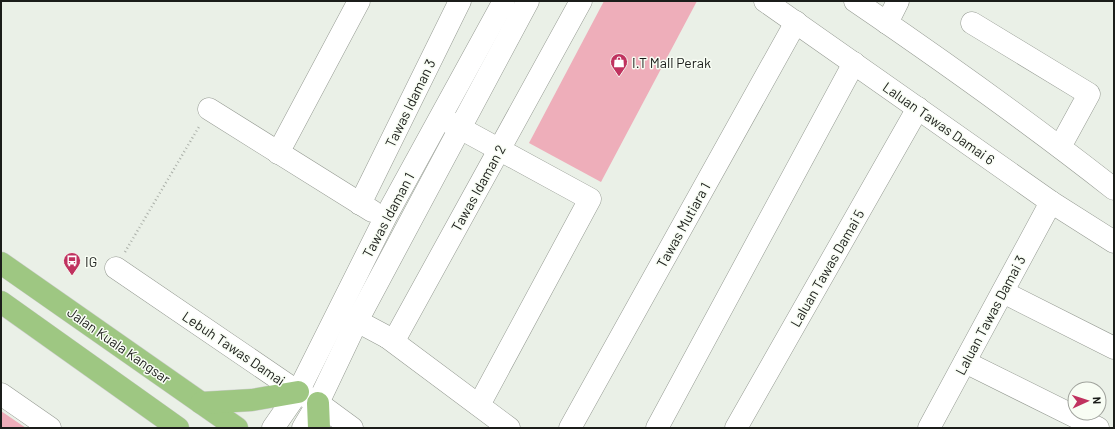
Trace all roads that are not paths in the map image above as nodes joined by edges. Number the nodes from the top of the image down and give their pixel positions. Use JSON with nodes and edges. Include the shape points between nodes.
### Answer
{"nodes":[{"id":1,"x":359,"y":1,"type":"edge"},
{"id":2,"x":460,"y":1,"type":"edge"},
{"id":3,"x":504,"y":1,"type":"edge"},
{"id":4,"x":528,"y":1,"type":"edge"},
{"id":5,"x":581,"y":1,"type":"edge"},
{"id":6,"x":765,"y":1,"type":"edge"},
{"id":7,"x":855,"y":1,"type":"edge"},
{"id":8,"x":898,"y":1,"type":"edge"},
{"id":9,"x":796,"y":22,"type":"junction"},
{"id":10,"x":886,"y":23,"type":"junction"},
{"id":11,"x":972,"y":23,"type":"dead end"},
{"id":12,"x":854,"y":63,"type":"junction"},
{"id":13,"x":918,"y":108,"type":"junction"},
{"id":14,"x":209,"y":109,"type":"road end"},
{"id":15,"x":440,"y":117,"type":"junction"},
{"id":16,"x":460,"y":129,"type":"junction"},
{"id":17,"x":1060,"y":147,"type":"junction"},
{"id":18,"x":499,"y":150,"type":"junction"},
{"id":19,"x":278,"y":153,"type":"junction"},
{"id":20,"x":1114,"y":189,"type":"edge"},
{"id":21,"x":1051,"y":202,"type":"junction"},
{"id":22,"x":360,"y":204,"type":"junction"},
{"id":23,"x":385,"y":218,"type":"junction"},
{"id":24,"x":1114,"y":242,"type":"edge"},
{"id":25,"x":1,"y":262,"type":"edge"},
{"id":26,"x":116,"y":268,"type":"road end"},
{"id":27,"x":1003,"y":292,"type":"junction"},
{"id":28,"x":1,"y":302,"type":"edge"},
{"id":29,"x":357,"y":321,"type":"junction"},
{"id":30,"x":387,"y":337,"type":"junction"},
{"id":31,"x":1114,"y":348,"type":"edge"},
{"id":32,"x":965,"y":362,"type":"junction"},
{"id":33,"x":298,"y":392,"type":"junction"},
{"id":34,"x":1,"y":394,"type":"edge"},
{"id":35,"x":201,"y":403,"type":"junction"},
{"id":36,"x":318,"y":403,"type":"junction"},
{"id":37,"x":479,"y":405,"type":"junction"},
{"id":38,"x":50,"y":428,"type":"edge"},
{"id":39,"x":178,"y":428,"type":"edge"},
{"id":40,"x":237,"y":428,"type":"edge"},
{"id":41,"x":272,"y":428,"type":"edge"},
{"id":42,"x":303,"y":428,"type":"edge"},
{"id":43,"x":319,"y":428,"type":"edge"},
{"id":44,"x":352,"y":428,"type":"edge"},
{"id":45,"x":509,"y":428,"type":"edge"},
{"id":46,"x":570,"y":428,"type":"edge"},
{"id":47,"x":657,"y":428,"type":"edge"},
{"id":48,"x":736,"y":428,"type":"edge"},
{"id":49,"x":929,"y":428,"type":"edge"},
{"id":50,"x":1098,"y":428,"type":"edge"}],
"edges":[{"from":1,"to":19,"type":"street"},
{"from":2,"to":22,"type":"street","name":"Tawas Idaman 3"},
{"from":3,"to":15,"type":"street","name":"Tawas Idaman 1"},
{"from":4,"to":16,"type":"street","name":"Tawas Idaman 1"},
{"from":5,"to":18,"type":"street","name":"Tawas Idaman 2"},
{"from":6,"to":9,"type":"street","name":"Laluan Tawas Damai 6"},
{"from":7,"to":10,"type":"street"},
{"from":8,"to":10,"type":"street"},
{"from":9,"to":12,"type":"street","name":"Laluan Tawas Damai 6"},
{"from":9,"to":46,"type":"street","name":"Tawas Mutiara 1"},
{"from":10,"to":17,"type":"street"},
{"from":11,"to":17,"type":"street","via":[[1089,94]]},
{"from":12,"to":13,"type":"street","name":"Laluan Tawas Damai 6"},
{"from":12,"to":47,"type":"street"},
{"from":13,"to":21,"type":"street","name":"Laluan Tawas Damai 6"},
{"from":13,"to":48,"type":"street","name":"Laluan Tawas Damai 5"},
{"from":14,"to":19,"type":"street"},
{"from":15,"to":16,"type":"street"},
{"from":15,"to":23,"type":"street","name":"Tawas Idaman 1"},
{"from":16,"to":18,"type":"street"},
{"from":16,"to":29,"type":"street","name":"Tawas Idaman 1"},
{"from":17,"to":20,"type":"street"},
{"from":18,"to":30,"type":"street","name":"Tawas Idaman 2","via":[[396,337]]},
{"from":18,"to":37,"type":"street","via":[[590,199]]},
{"from":19,"to":22,"type":"street"},
{"from":21,"to":24,"type":"street","name":"Laluan Tawas Damai 6"},
{"from":21,"to":27,"type":"street","name":"Laluan Tawas Damai 3"},
{"from":22,"to":23,"type":"street"},
{"from":23,"to":33,"type":"street","name":"Tawas Idaman 1"},
{"from":25,"to":35,"type":"highway","name":"Jalan Kuala Kangsar"},
{"from":26,"to":33,"type":"street","name":"Lebuh Tawas Damai"},
{"from":27,"to":31,"type":"street"},
{"from":27,"to":32,"type":"street","name":"Laluan Tawas Damai 3"},
{"from":28,"to":39,"type":"highway"},
{"from":29,"to":30,"type":"street"},
{"from":29,"to":36,"type":"street","name":"Tawas Idaman 1"},
{"from":30,"to":37,"type":"street"},
{"from":32,"to":49,"type":"street","name":"Laluan Tawas Damai 3"},
{"from":32,"to":50,"type":"street"},
{"from":33,"to":35,"type":"highway","via":[[252,400]]},
{"from":33,"to":36,"type":"street","name":"Lebuh Tawas Damai"},
{"from":33,"to":41,"type":"street","name":"Tawas Idaman 1"},
{"from":34,"to":38,"type":"street"},
{"from":35,"to":40,"type":"highway","name":"Jalan Kuala Kangsar"},
{"from":36,"to":42,"type":"street","name":"Tawas Idaman 1"},
{"from":36,"to":43,"type":"highway"},
{"from":36,"to":44,"type":"street","name":"Lebuh Tawas Damai"},
{"from":37,"to":45,"type":"street"}]}
